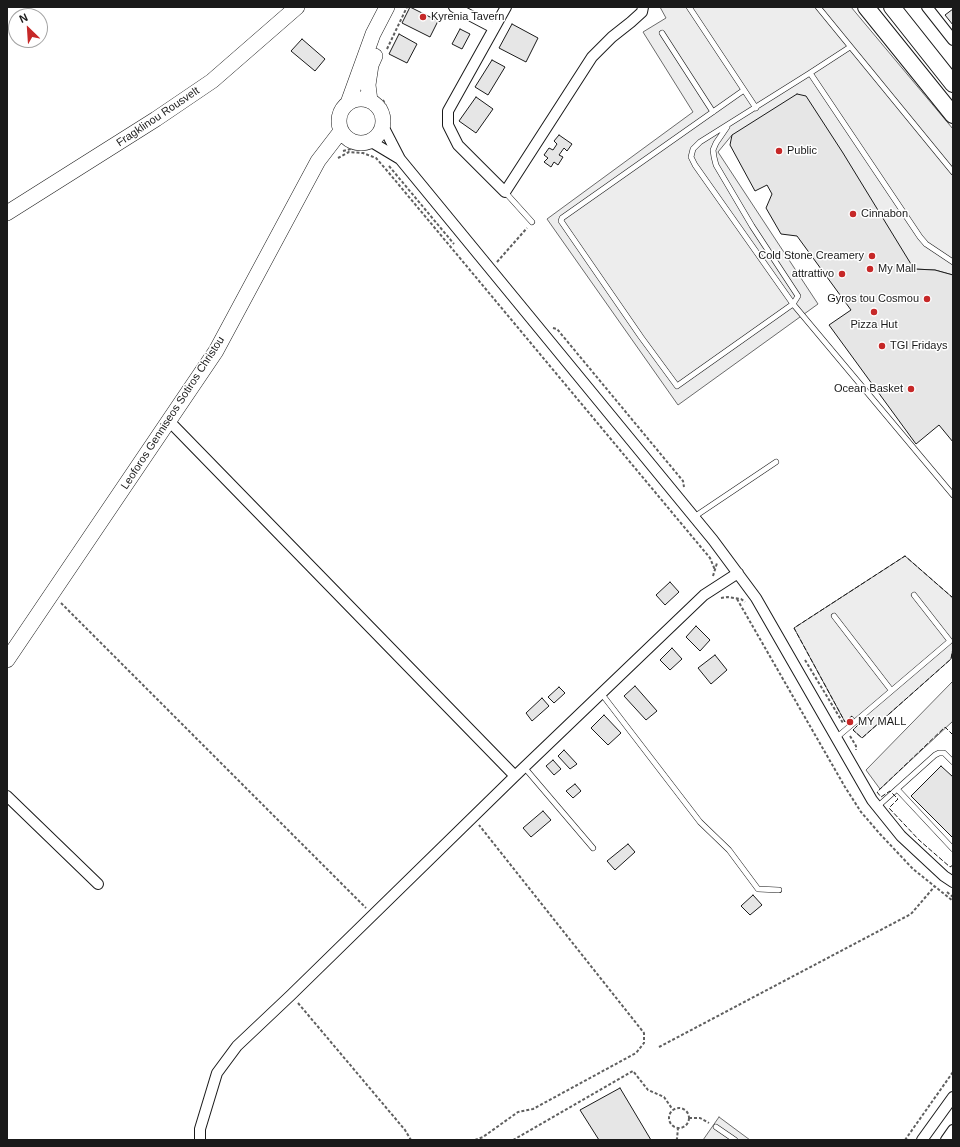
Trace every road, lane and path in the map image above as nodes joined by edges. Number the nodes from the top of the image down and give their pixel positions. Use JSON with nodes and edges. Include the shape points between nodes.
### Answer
{"nodes":[{"id":1,"x":297,"y":7,"type":"edge"},
{"id":2,"x":387,"y":7,"type":"edge"},
{"id":3,"x":395,"y":7,"type":"edge"},
{"id":4,"x":407,"y":7,"type":"edge"},
{"id":5,"x":454,"y":7,"type":"edge"},
{"id":6,"x":506,"y":7,"type":"edge"},
{"id":7,"x":643,"y":7,"type":"edge"},
{"id":8,"x":689,"y":7,"type":"edge"},
{"id":9,"x":818,"y":7,"type":"edge"},
{"id":10,"x":866,"y":7,"type":"edge"},
{"id":11,"x":892,"y":7,"type":"edge"},
{"id":12,"x":927,"y":7,"type":"edge"},
{"id":13,"x":494,"y":28,"type":"junction"},
{"id":14,"x":662,"y":33,"type":"dead end"},
{"id":15,"x":953,"y":40,"type":"edge"},
{"id":16,"x":850,"y":47,"type":"junction"},
{"id":17,"x":386,"y":50,"type":"dead end"},
{"id":18,"x":810,"y":73,"type":"junction"},
{"id":19,"x":953,"y":84,"type":"edge"},
{"id":20,"x":744,"y":90,"type":"junction"},
{"id":21,"x":376,"y":99,"type":"junction"},
{"id":22,"x":348,"y":103,"type":"junction"},
{"id":23,"x":756,"y":108,"type":"junction"},
{"id":24,"x":713,"y":112,"type":"junction"},
{"id":25,"x":953,"y":115,"type":"edge"},
{"id":26,"x":386,"y":124,"type":"junction"},
{"id":27,"x":729,"y":125,"type":"junction"},
{"id":28,"x":345,"y":141,"type":"junction"},
{"id":29,"x":370,"y":148,"type":"junction"},
{"id":30,"x":328,"y":158,"type":"junction"},
{"id":31,"x":400,"y":159,"type":"junction"},
{"id":32,"x":384,"y":161,"type":"dead end"},
{"id":33,"x":388,"y":165,"type":"dead end"},
{"id":34,"x":953,"y":172,"type":"edge"},
{"id":35,"x":505,"y":192,"type":"junction"},
{"id":36,"x":7,"y":213,"type":"edge"},
{"id":37,"x":532,"y":222,"type":"joint"},
{"id":38,"x":456,"y":246,"type":"dead end"},
{"id":39,"x":953,"y":262,"type":"edge"},
{"id":40,"x":496,"y":263,"type":"dead end"},
{"id":41,"x":794,"y":304,"type":"junction"},
{"id":42,"x":169,"y":422,"type":"junction"},
{"id":43,"x":776,"y":462,"type":"dead end"},
{"id":44,"x":953,"y":495,"type":"edge"},
{"id":45,"x":694,"y":517,"type":"junction"},
{"id":46,"x":716,"y":560,"type":"dead end"},
{"id":47,"x":738,"y":573,"type":"junction"},
{"id":48,"x":51,"y":594,"type":"junction"},
{"id":49,"x":914,"y":595,"type":"dead end"},
{"id":50,"x":721,"y":598,"type":"dead end"},
{"id":51,"x":737,"y":599,"type":"dead end"},
{"id":52,"x":834,"y":616,"type":"dead end"},
{"id":53,"x":7,"y":660,"type":"edge"},
{"id":54,"x":891,"y":690,"type":"junction"},
{"id":55,"x":601,"y":693,"type":"junction"},
{"id":56,"x":836,"y":738,"type":"junction"},
{"id":57,"x":953,"y":762,"type":"edge"},
{"id":58,"x":524,"y":767,"type":"junction"},
{"id":59,"x":515,"y":776,"type":"junction"},
{"id":60,"x":897,"y":789,"type":"junction"},
{"id":61,"x":7,"y":796,"type":"edge"},
{"id":62,"x":877,"y":807,"type":"junction"},
{"id":63,"x":473,"y":817,"type":"junction"},
{"id":64,"x":593,"y":848,"type":"dead end"},
{"id":65,"x":953,"y":848,"type":"edge"},
{"id":66,"x":953,"y":882,"type":"edge"},
{"id":67,"x":937,"y":883,"type":"dead end"},
{"id":68,"x":98,"y":884,"type":"dead end"},
{"id":69,"x":779,"y":890,"type":"dead end"},
{"id":70,"x":373,"y":915,"type":"junction"},
{"id":71,"x":291,"y":995,"type":"junction"},
{"id":72,"x":659,"y":1047,"type":"dead end"},
{"id":73,"x":953,"y":1072,"type":"edge"},
{"id":74,"x":953,"y":1097,"type":"edge"},
{"id":75,"x":673,"y":1110,"type":"junction"},
{"id":76,"x":689,"y":1118,"type":"junction"},
{"id":77,"x":716,"y":1127,"type":"joint"},
{"id":78,"x":678,"y":1128,"type":"junction"},
{"id":79,"x":953,"y":1130,"type":"edge"},
{"id":80,"x":200,"y":1140,"type":"edge"},
{"id":81,"x":411,"y":1140,"type":"edge"},
{"id":82,"x":475,"y":1140,"type":"edge"},
{"id":83,"x":513,"y":1140,"type":"edge"},
{"id":84,"x":676,"y":1140,"type":"edge"},
{"id":85,"x":735,"y":1140,"type":"edge"},
{"id":86,"x":905,"y":1140,"type":"edge"},
{"id":87,"x":922,"y":1140,"type":"edge"},
{"id":88,"x":946,"y":1140,"type":"edge"}],
"edges":[{"from":1,"to":36,"type":"main road","name":"Fragklinou Rousvelt","via":[[212,81]]},
{"from":2,"to":22,"type":"main road","via":[[373,34]]},
{"from":3,"to":21,"type":"main road","via":[[371,65],[368,85]]},
{"from":4,"to":17,"type":"path"},
{"from":5,"to":13,"type":"street"},
{"from":6,"to":13,"type":"street"},
{"from":7,"to":35,"type":"street","via":[[642,12],[592,57]]},
{"from":8,"to":20,"type":"lane"},
{"from":9,"to":16,"type":"lane"},
{"from":10,"to":25,"type":"main road"},
{"from":11,"to":19,"type":"main road"},
{"from":12,"to":15,"type":"street"},
{"from":13,"to":35,"type":"street","via":[[448,112],[448,125],[458,145]]},
{"from":14,"to":24,"type":"lane"},
{"from":16,"to":18,"type":"lane"},
{"from":16,"to":34,"type":"lane"},
{"from":18,"to":23,"type":"lane"},
{"from":18,"to":39,"type":"lane","via":[[920,237]]},
{"from":20,"to":23,"type":"lane"},
{"from":20,"to":24,"type":"lane"},
{"from":21,"to":22,"type":"main road","via":[[359,99]]},
{"from":21,"to":26,"type":"main road"},
{"from":21,"to":26,"type":"path","via":[[387,108]]},
{"from":22,"to":28,"type":"main road","via":[[340,113],[340,125]]},
{"from":23,"to":27,"type":"lane"},
{"from":24,"to":41,"type":"lane","via":[[560,221],[677,386]]},
{"from":26,"to":29,"type":"main road"},
{"from":26,"to":31,"type":"street"},
{"from":27,"to":41,"type":"lane","via":[[713,150],[716,165],[798,296]]},
{"from":27,"to":41,"type":"lane","via":[[700,142],[693,149],[692,161]]},
{"from":28,"to":29,"type":"main road","via":[[364,143]]},
{"from":28,"to":29,"type":"path","via":[[349,148]]},
{"from":28,"to":30,"type":"main road","name":"Leoforos Genniseos Sotiros Christou"},
{"from":29,"to":31,"type":"street"},
{"from":29,"to":32,"type":"path"},
{"from":30,"to":42,"type":"main road","name":"Leoforos Genniseos Sotiros Christou","via":[[318,161],[216,351]]},
{"from":30,"to":46,"type":"path","via":[[349,152],[363,153],[376,158],[710,558],[716,570]]},
{"from":31,"to":45,"type":"street"},
{"from":33,"to":38,"type":"path"},
{"from":35,"to":37,"type":"lane"},
{"from":37,"to":40,"type":"path"},
{"from":41,"to":44,"type":"lane"},
{"from":42,"to":48,"type":"main road","name":"Leoforos Genniseos Sotiros Christou"},
{"from":42,"to":59,"type":"street"},
{"from":43,"to":45,"type":"lane"},
{"from":45,"to":47,"type":"street"},
{"from":47,"to":55,"type":"street","via":[[704,595]]},
{"from":47,"to":56,"type":"street","via":[[756,598]]},
{"from":48,"to":53,"type":"main road","name":"Leoforos Genniseos Sotiros Christou"},
{"from":48,"to":70,"type":"path"},
{"from":49,"to":54,"type":"lane","via":[[950,641]]},
{"from":50,"to":51,"type":"path"},
{"from":52,"to":54,"type":"lane"},
{"from":54,"to":56,"type":"lane"},
{"from":55,"to":58,"type":"street"},
{"from":55,"to":69,"type":"lane","via":[[700,822],[729,850],[758,889]]},
{"from":56,"to":62,"type":"street"},
{"from":57,"to":60,"type":"lane","via":[[944,753],[939,753]]},
{"from":58,"to":59,"type":"street"},
{"from":58,"to":64,"type":"lane"},
{"from":59,"to":63,"type":"street"},
{"from":60,"to":62,"type":"lane"},
{"from":60,"to":65,"type":"lane"},
{"from":61,"to":68,"type":"street"},
{"from":62,"to":66,"type":"street","via":[[901,836]]},
{"from":63,"to":70,"type":"street"},
{"from":63,"to":82,"type":"path","via":[[644,1033],[644,1043],[636,1053],[533,1109],[518,1112]]},
{"from":67,"to":72,"type":"path","via":[[911,914]]},
{"from":70,"to":71,"type":"street"},
{"from":71,"to":80,"type":"street","via":[[237,1046],[217,1073],[200,1128]]},
{"from":71,"to":81,"type":"path"},
{"from":73,"to":86,"type":"path"},
{"from":74,"to":87,"type":"street"},
{"from":75,"to":76,"type":"path","via":[[685,1110]]},
{"from":75,"to":78,"type":"path","via":[[670,1122]]},
{"from":75,"to":83,"type":"path","via":[[664,1097],[648,1090],[633,1071]]},
{"from":76,"to":77,"type":"path","via":[[700,1118]]},
{"from":76,"to":78,"type":"path","via":[[687,1124]]},
{"from":77,"to":85,"type":"lane"},
{"from":78,"to":84,"type":"path"},
{"from":79,"to":88,"type":"street"}]}
